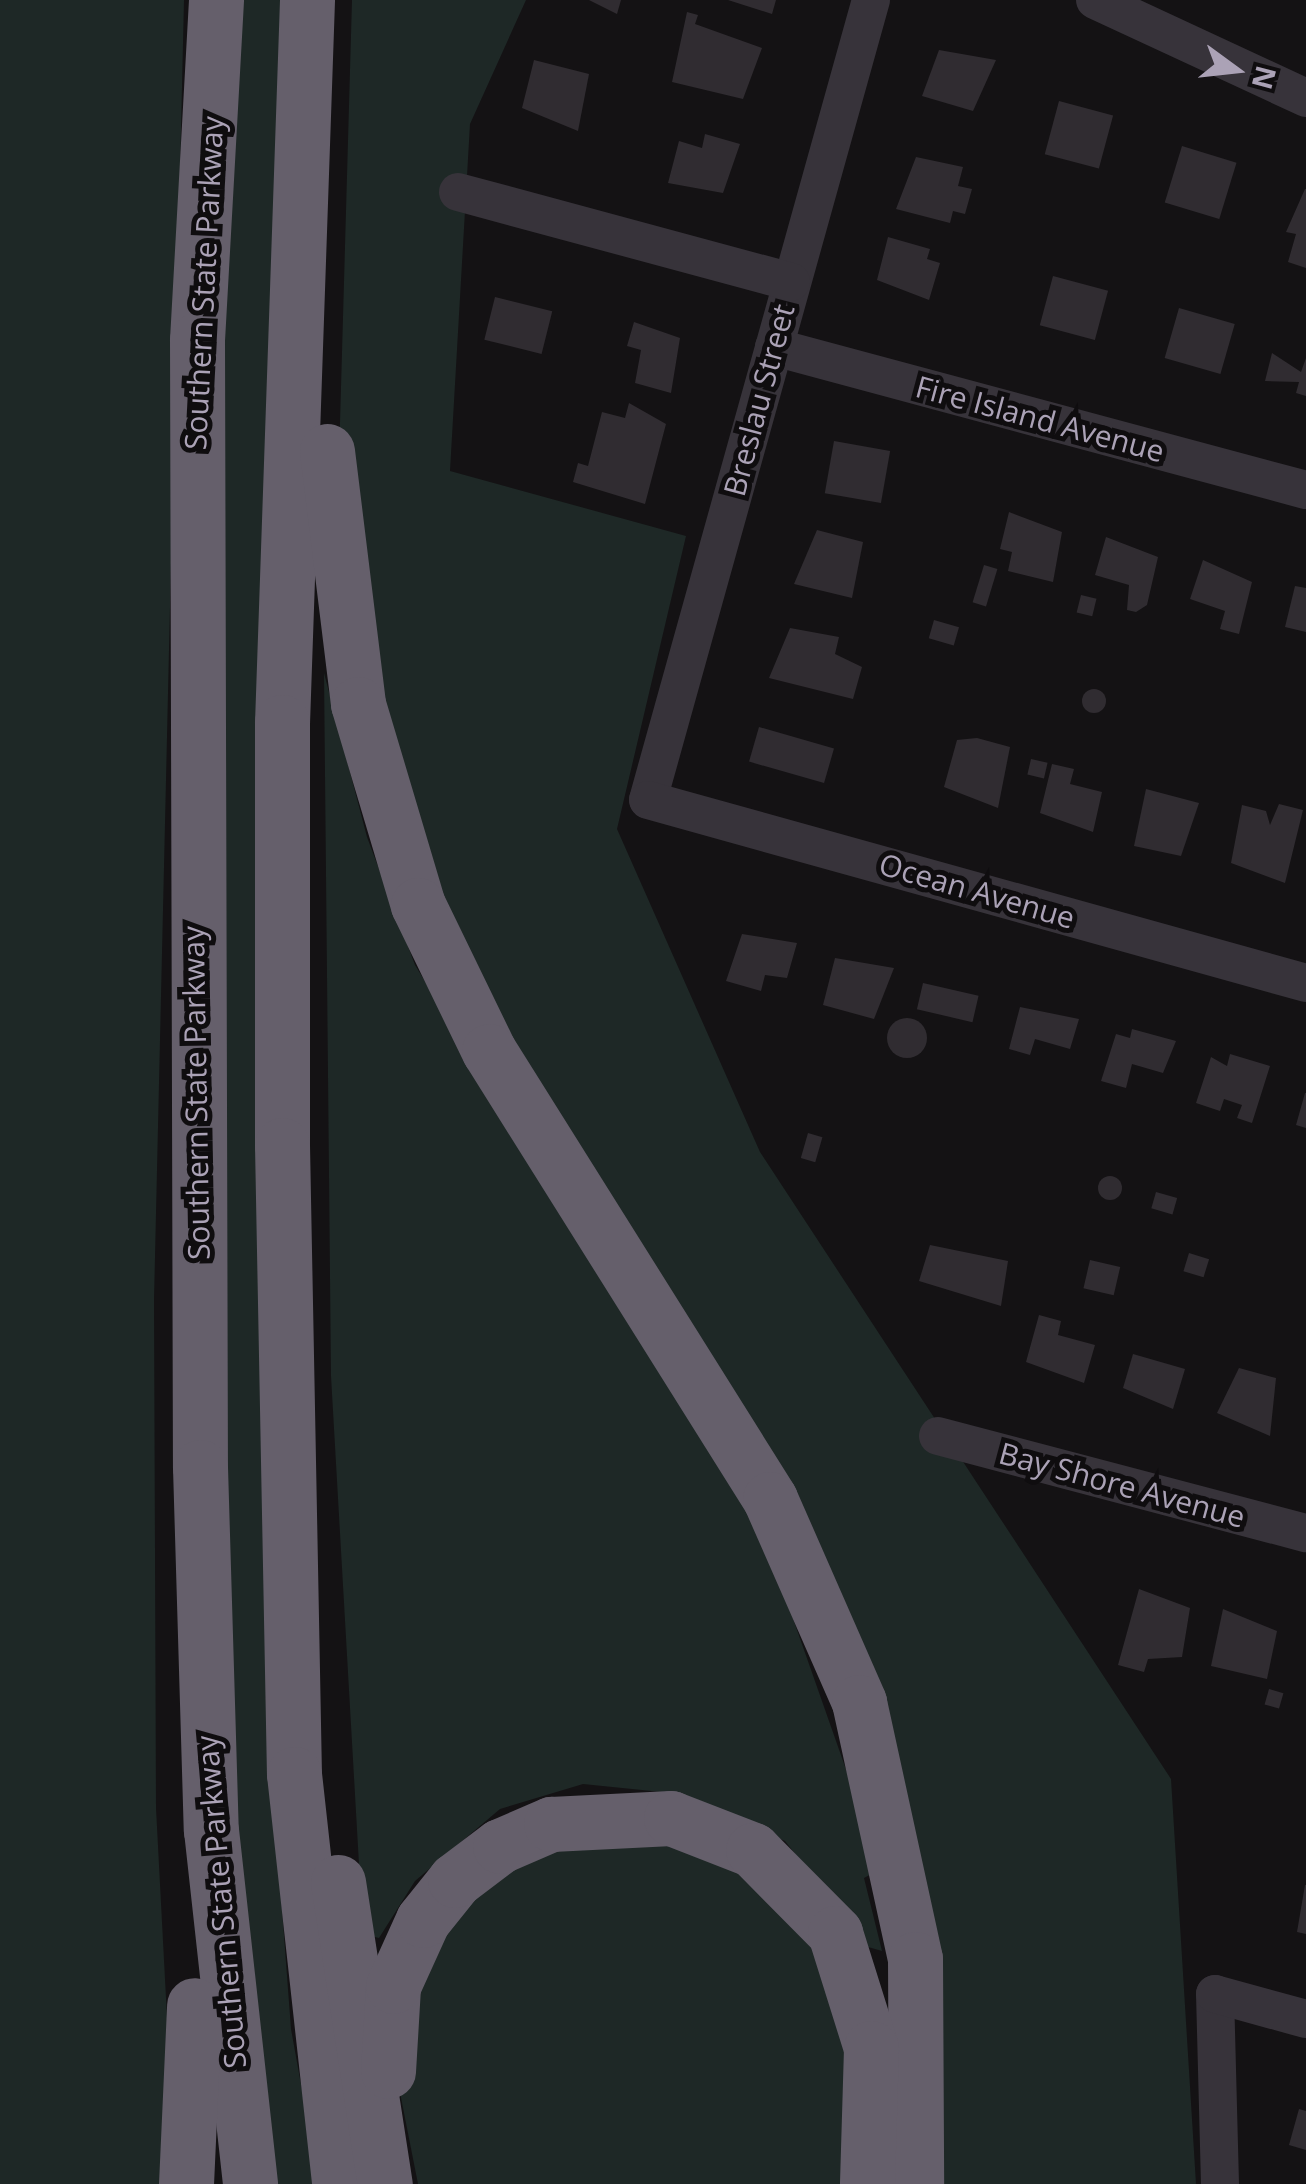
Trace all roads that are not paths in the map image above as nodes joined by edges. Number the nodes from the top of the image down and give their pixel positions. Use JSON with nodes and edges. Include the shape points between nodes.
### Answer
{"nodes":[{"id":1,"x":216,"y":0,"type":"edge"},
{"id":2,"x":307,"y":0,"type":"edge"},
{"id":3,"x":871,"y":0,"type":"edge"},
{"id":4,"x":1095,"y":0,"type":"edge"},
{"id":5,"x":1306,"y":98,"type":"edge"},
{"id":6,"x":458,"y":192,"type":"dead end"},
{"id":7,"x":300,"y":204,"type":"junction"},
{"id":8,"x":791,"y":282,"type":"junction"},
{"id":9,"x":774,"y":347,"type":"junction"},
{"id":10,"x":1306,"y":490,"type":"edge"},
{"id":11,"x":293,"y":520,"type":"junction"},
{"id":12,"x":648,"y":800,"type":"joint"},
{"id":13,"x":1306,"y":982,"type":"edge"},
{"id":14,"x":938,"y":1436,"type":"dead end"},
{"id":15,"x":1306,"y":1533,"type":"edge"},
{"id":16,"x":205,"y":1673,"type":"junction"},
{"id":17,"x":1306,"y":2019,"type":"edge"},
{"id":18,"x":186,"y":2184,"type":"edge"},
{"id":19,"x":250,"y":2184,"type":"edge"},
{"id":20,"x":340,"y":2184,"type":"edge"},
{"id":21,"x":385,"y":2184,"type":"edge"},
{"id":22,"x":409,"y":2184,"type":"edge"},
{"id":23,"x":866,"y":2184,"type":"edge"},
{"id":24,"x":916,"y":2184,"type":"edge"},
{"id":25,"x":1220,"y":2184,"type":"edge"}],
"edges":[{"from":1,"to":16,"type":"highway","name":"Southern State Parkway","via":[[197,340],[193,658]]},
{"from":2,"to":7,"type":"highway"},
{"from":3,"to":8,"type":"street","name":"Breslau Street"},
{"from":4,"to":5,"type":"street"},
{"from":6,"to":8,"type":"street"},
{"from":7,"to":11,"type":"highway"},
{"from":7,"to":24,"type":"highway","via":[[343,620],[380,798],[470,1017],[748,1460],[842,1655],[886,1796],[915,1959]]},
{"from":8,"to":9,"type":"street","name":"Breslau Street"},
{"from":9,"to":10,"type":"street","name":"Fire Island Avenue"},
{"from":9,"to":12,"type":"street","name":"Breslau Street"},
{"from":11,"to":20,"type":"highway","via":[[282,899],[291,1695],[313,2003]]},
{"from":11,"to":21,"type":"highway","via":[[327,1749],[345,1940]]},
{"from":12,"to":13,"type":"street","name":"Ocean Avenue"},
{"from":14,"to":15,"type":"street","name":"Bay Shore Avenue"},
{"from":16,"to":18,"type":"highway","via":[[185,1877],[196,2057]]},
{"from":16,"to":19,"type":"highway","name":"Southern State Parkway","via":[[219,1936]]},
{"from":17,"to":25,"type":"street","via":[[1214,1994]]},
{"from":22,"to":23,"type":"highway","via":[[386,2038],[412,1939],[455,1880],[500,1846],[551,1824],[613,1814],[671,1818],[728,1836],[776,1867],[826,1920],[867,2017]]}]}
